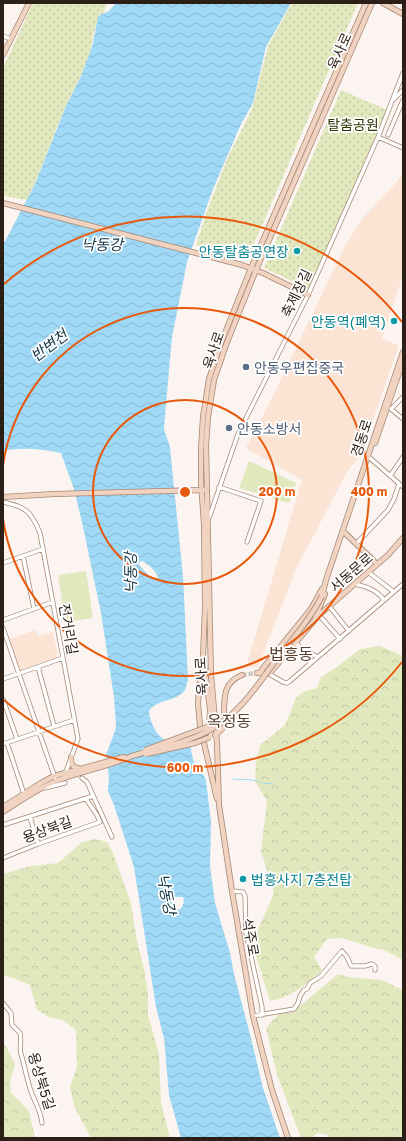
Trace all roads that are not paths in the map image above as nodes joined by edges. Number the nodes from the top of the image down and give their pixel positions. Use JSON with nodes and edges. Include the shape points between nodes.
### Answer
{"nodes":[{"id":1,"x":29,"y":3,"type":"edge"},
{"id":2,"x":366,"y":3,"type":"edge"},
{"id":3,"x":372,"y":3,"type":"edge"},
{"id":4,"x":383,"y":3,"type":"edge"},
{"id":5,"x":403,"y":14,"type":"edge"},
{"id":6,"x":3,"y":36,"type":"edge"},
{"id":7,"x":11,"y":40,"type":"junction"},
{"id":8,"x":3,"y":55,"type":"edge"},
{"id":9,"x":403,"y":73,"type":"edge"},
{"id":10,"x":403,"y":90,"type":"edge"},
{"id":11,"x":394,"y":99,"type":"junction"},
{"id":12,"x":403,"y":100,"type":"edge"},
{"id":13,"x":388,"y":135,"type":"dead end"},
{"id":14,"x":378,"y":137,"type":"junction"},
{"id":15,"x":403,"y":148,"type":"edge"},
{"id":16,"x":3,"y":203,"type":"edge"},
{"id":17,"x":254,"y":269,"type":"junction"},
{"id":18,"x":308,"y":295,"type":"junction"},
{"id":19,"x":403,"y":352,"type":"edge"},
{"id":20,"x":403,"y":361,"type":"edge"},
{"id":21,"x":399,"y":372,"type":"junction"},
{"id":22,"x":403,"y":377,"type":"edge"},
{"id":23,"x":403,"y":397,"type":"edge"},
{"id":24,"x":387,"y":408,"type":"junction"},
{"id":25,"x":403,"y":419,"type":"edge"},
{"id":26,"x":403,"y":457,"type":"edge"},
{"id":27,"x":368,"y":458,"type":"junction"},
{"id":28,"x":390,"y":476,"type":"junction"},
{"id":29,"x":399,"y":484,"type":"junction"},
{"id":30,"x":219,"y":487,"type":"junction"},
{"id":31,"x":403,"y":488,"type":"edge"},
{"id":32,"x":204,"y":490,"type":"junction"},
{"id":33,"x":4,"y":497,"type":"edge"},
{"id":34,"x":3,"y":502,"type":"edge"},
{"id":35,"x":208,"y":521,"type":"junction"},
{"id":36,"x":344,"y":532,"type":"junction"},
{"id":37,"x":403,"y":538,"type":"edge"},
{"id":38,"x":247,"y":542,"type":"dead end"},
{"id":39,"x":356,"y":544,"type":"junction"},
{"id":40,"x":43,"y":549,"type":"junction"},
{"id":41,"x":23,"y":556,"type":"junction"},
{"id":42,"x":3,"y":563,"type":"edge"},
{"id":43,"x":377,"y":564,"type":"junction"},
{"id":44,"x":368,"y":572,"type":"junction"},
{"id":45,"x":327,"y":580,"type":"junction"},
{"id":46,"x":354,"y":584,"type":"junction"},
{"id":47,"x":403,"y":584,"type":"edge"},
{"id":48,"x":394,"y":592,"type":"junction"},
{"id":49,"x":384,"y":600,"type":"junction"},
{"id":50,"x":53,"y":602,"type":"junction"},
{"id":51,"x":329,"y":606,"type":"junction"},
{"id":52,"x":34,"y":609,"type":"junction"},
{"id":53,"x":319,"y":615,"type":"junction"},
{"id":54,"x":3,"y":620,"type":"edge"},
{"id":55,"x":313,"y":621,"type":"junction"},
{"id":56,"x":3,"y":628,"type":"edge"},
{"id":57,"x":349,"y":631,"type":"junction"},
{"id":58,"x":340,"y":639,"type":"junction"},
{"id":59,"x":296,"y":642,"type":"junction"},
{"id":60,"x":203,"y":657,"type":"junction"},
{"id":61,"x":318,"y":657,"type":"junction"},
{"id":62,"x":63,"y":658,"type":"junction"},
{"id":63,"x":38,"y":667,"type":"junction"},
{"id":64,"x":19,"y":674,"type":"junction"},
{"id":65,"x":270,"y":674,"type":"junction"},
{"id":66,"x":242,"y":675,"type":"tunnel mouth"},
{"id":67,"x":3,"y":679,"type":"edge"},
{"id":68,"x":3,"y":699,"type":"edge"},
{"id":69,"x":210,"y":713,"type":"junction"},
{"id":70,"x":74,"y":720,"type":"junction"},
{"id":71,"x":54,"y":726,"type":"junction"},
{"id":72,"x":39,"y":732,"type":"junction"},
{"id":73,"x":216,"y":735,"type":"junction"},
{"id":74,"x":17,"y":739,"type":"junction"},
{"id":75,"x":5,"y":743,"type":"edge"},
{"id":76,"x":132,"y":756,"type":"junction"},
{"id":77,"x":71,"y":757,"type":"junction"},
{"id":78,"x":80,"y":769,"type":"junction"},
{"id":79,"x":65,"y":775,"type":"junction"},
{"id":80,"x":82,"y":778,"type":"dead end"},
{"id":81,"x":55,"y":779,"type":"junction"},
{"id":82,"x":65,"y":783,"type":"dead end"},
{"id":83,"x":42,"y":788,"type":"junction"},
{"id":84,"x":24,"y":794,"type":"junction"},
{"id":85,"x":94,"y":796,"type":"junction"},
{"id":86,"x":86,"y":799,"type":"junction"},
{"id":87,"x":219,"y":805,"type":"junction"},
{"id":88,"x":3,"y":807,"type":"edge"},
{"id":89,"x":3,"y":812,"type":"edge"},
{"id":90,"x":97,"y":815,"type":"junction"},
{"id":91,"x":30,"y":817,"type":"junction"},
{"id":92,"x":103,"y":818,"type":"junction"},
{"id":93,"x":3,"y":825,"type":"edge"},
{"id":94,"x":112,"y":837,"type":"dead end"},
{"id":95,"x":38,"y":844,"type":"junction"},
{"id":96,"x":3,"y":858,"type":"edge"},
{"id":97,"x":232,"y":891,"type":"junction"},
{"id":98,"x":375,"y":970,"type":"dead end"},
{"id":99,"x":3,"y":1003,"type":"edge"},
{"id":100,"x":262,"y":1015,"type":"junction"},
{"id":101,"x":254,"y":1016,"type":"junction"},
{"id":102,"x":42,"y":1123,"type":"dead end"},
{"id":103,"x":288,"y":1137,"type":"edge"}],
"edges":[{"from":1,"to":7,"type":"street"},
{"from":2,"to":17,"type":"street","name":"육사로"},
{"from":3,"to":17,"type":"street","name":"육사로"},
{"from":4,"to":5,"type":"street"},
{"from":6,"to":7,"type":"street"},
{"from":7,"to":8,"type":"street"},
{"from":9,"to":11,"type":"street","name":"축제장길"},
{"from":10,"to":11,"type":"street"},
{"from":11,"to":14,"type":"street","name":"축제장길"},
{"from":12,"to":13,"type":"street"},
{"from":14,"to":15,"type":"street"},
{"from":14,"to":18,"type":"street","name":"축제장길"},
{"from":16,"to":17,"type":"street"},
{"from":17,"to":18,"type":"street"},
{"from":17,"to":32,"type":"street","name":"육사로","via":[[214,380],[208,416]]},
{"from":18,"to":30,"type":"street","name":"축제장길","via":[[244,421]]},
{"from":19,"to":24,"type":"street","name":"경동로"},
{"from":20,"to":21,"type":"street","name":"경동로"},
{"from":21,"to":22,"type":"street"},
{"from":21,"to":24,"type":"street","name":"경동로"},
{"from":23,"to":24,"type":"street"},
{"from":24,"to":25,"type":"street"},
{"from":24,"to":27,"type":"street","name":"경동로"},
{"from":26,"to":28,"type":"street"},
{"from":27,"to":28,"type":"street"},
{"from":27,"to":36,"type":"street","name":"경동로"},
{"from":28,"to":29,"type":"street"},
{"from":29,"to":31,"type":"street"},
{"from":29,"to":39,"type":"street","via":[[388,510]]},
{"from":30,"to":35,"type":"street","name":"축제장길"},
{"from":30,"to":38,"type":"street","via":[[261,501]]},
{"from":32,"to":33,"type":"street"},
{"from":32,"to":35,"type":"street","name":"육사로"},
{"from":32,"to":60,"type":"street","name":"육사로"},
{"from":34,"to":40,"type":"street","name":"전거리길","via":[[20,507],[33,517],[40,532]]},
{"from":35,"to":73,"type":"street","name":"육사로","via":[[211,675]]},
{"from":36,"to":39,"type":"street"},
{"from":36,"to":45,"type":"street","name":"경동로"},
{"from":37,"to":43,"type":"street","name":"서동문로"},
{"from":39,"to":43,"type":"street"},
{"from":40,"to":41,"type":"street"},
{"from":40,"to":50,"type":"street","name":"전거리길"},
{"from":41,"to":42,"type":"street"},
{"from":41,"to":52,"type":"street"},
{"from":43,"to":44,"type":"street","name":"서동문로"},
{"from":44,"to":46,"type":"street","name":"서동문로"},
{"from":44,"to":48,"type":"street"},
{"from":45,"to":55,"type":"street","via":[[323,600]]},
{"from":45,"to":65,"type":"street","via":[[311,609],[258,672]]},
{"from":45,"to":76,"type":"street","name":"경동로","bridge":true,"via":[[322,596],[309,617],[234,713],[200,735]]},
{"from":46,"to":49,"type":"street","via":[[366,586]]},
{"from":46,"to":51,"type":"street","name":"서동문로"},
{"from":47,"to":48,"type":"street"},
{"from":48,"to":49,"type":"street"},
{"from":49,"to":57,"type":"street"},
{"from":50,"to":52,"type":"street"},
{"from":50,"to":62,"type":"street","name":"전거리길"},
{"from":51,"to":53,"type":"street","name":"서동문로"},
{"from":51,"to":57,"type":"street"},
{"from":52,"to":54,"type":"street"},
{"from":53,"to":55,"type":"street","name":"서동문로"},
{"from":53,"to":58,"type":"street"},
{"from":55,"to":59,"type":"street"},
{"from":56,"to":64,"type":"street"},
{"from":57,"to":58,"type":"street"},
{"from":58,"to":61,"type":"street"},
{"from":59,"to":61,"type":"street","via":[[302,649]]},
{"from":59,"to":65,"type":"street"},
{"from":60,"to":69,"type":"street","name":"육사로"},
{"from":60,"to":87,"type":"street","via":[[198,713]]},
{"from":61,"to":65,"type":"street","via":[[287,683]]},
{"from":62,"to":63,"type":"street"},
{"from":62,"to":70,"type":"street","name":"전거리길"},
{"from":63,"to":64,"type":"street"},
{"from":63,"to":71,"type":"street"},
{"from":64,"to":67,"type":"street"},
{"from":64,"to":72,"type":"street"},
{"from":66,"to":73,"type":"street","via":[[229,682],[226,690],[225,724]]},
{"from":68,"to":74,"type":"street"},
{"from":69,"to":73,"type":"street","name":"육사로"},
{"from":69,"to":76,"type":"street","bridge":true,"via":[[207,727],[152,746]]},
{"from":70,"to":71,"type":"street"},
{"from":70,"to":77,"type":"street","name":"전거리길","via":[[78,739]]},
{"from":71,"to":72,"type":"street"},
{"from":72,"to":74,"type":"street"},
{"from":72,"to":81,"type":"street"},
{"from":73,"to":76,"type":"street","bridge":true,"via":[[195,743]]},
{"from":73,"to":87,"type":"street","name":"석주로"},
{"from":74,"to":75,"type":"street"},
{"from":75,"to":84,"type":"street"},
{"from":76,"to":78,"type":"street"},
{"from":76,"to":79,"type":"street","via":[[116,763]]},
{"from":77,"to":78,"type":"street","via":[[71,764]]},
{"from":77,"to":79,"type":"street","name":"전거리길"},
{"from":78,"to":79,"type":"street"},
{"from":79,"to":81,"type":"street"},
{"from":80,"to":85,"type":"street"},
{"from":81,"to":83,"type":"street"},
{"from":81,"to":84,"type":"street"},
{"from":82,"to":83,"type":"street"},
{"from":83,"to":89,"type":"street"},
{"from":84,"to":88,"type":"street"},
{"from":85,"to":86,"type":"street"},
{"from":85,"to":92,"type":"street"},
{"from":86,"to":90,"type":"street"},
{"from":86,"to":91,"type":"street"},
{"from":87,"to":97,"type":"street","name":"석주로"},
{"from":90,"to":92,"type":"street"},
{"from":90,"to":95,"type":"street","name":"용상북길","via":[[100,822]]},
{"from":91,"to":93,"type":"street"},
{"from":91,"to":95,"type":"street"},
{"from":92,"to":94,"type":"street"},
{"from":95,"to":96,"type":"street","name":"용상북길"},
{"from":97,"to":100,"type":"street","via":[[242,892],[245,896],[246,933]]},
{"from":97,"to":101,"type":"street","name":"석주로"},
{"from":98,"to":100,"type":"street","via":[[372,964],[351,966],[348,957],[342,951],[321,976],[304,990],[294,1009]]},
{"from":99,"to":102,"type":"street","name":"용상북5길","via":[[10,1013],[12,1025],[20,1032],[21,1053]]},
{"from":100,"to":101,"type":"street"},
{"from":101,"to":103,"type":"street","name":"석주로","via":[[272,1090]]}]}
